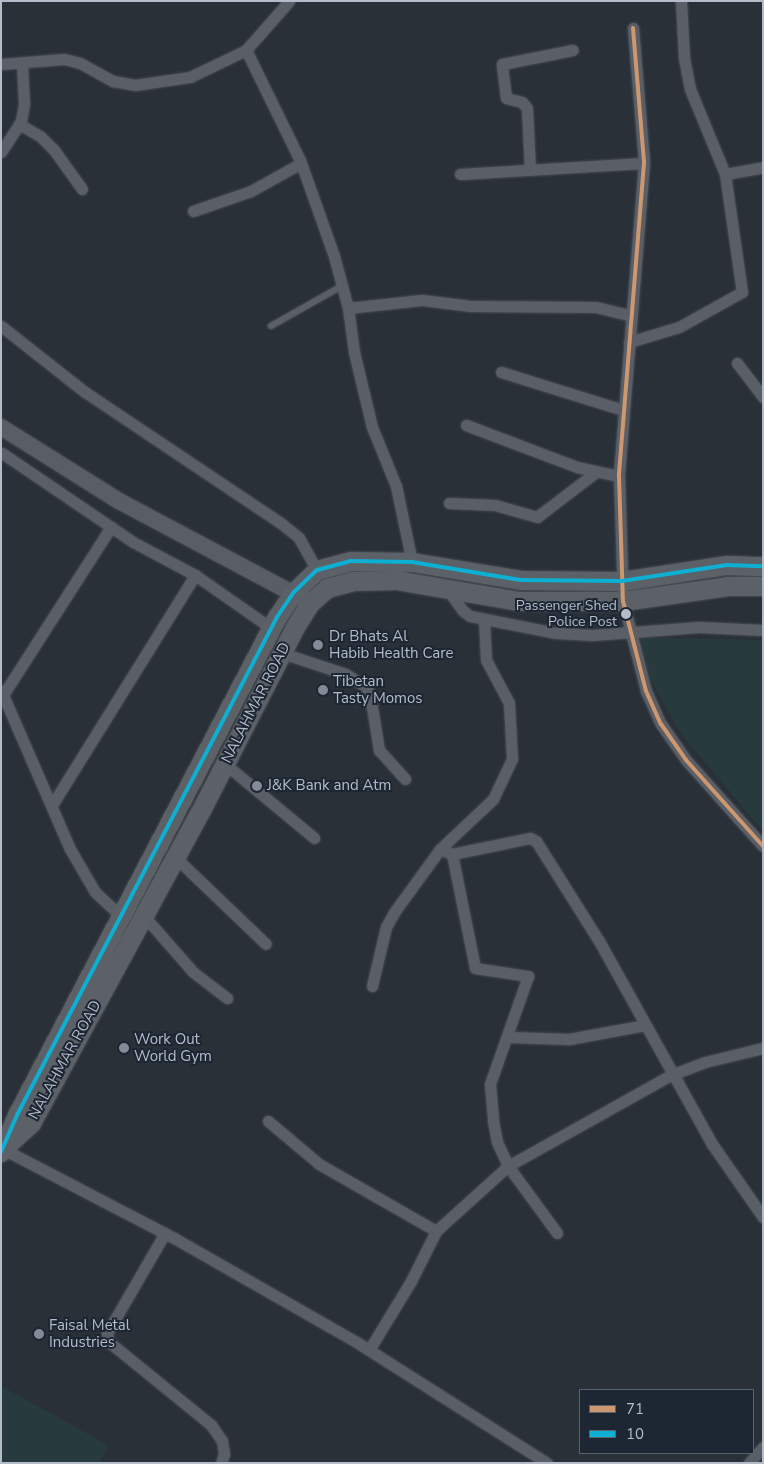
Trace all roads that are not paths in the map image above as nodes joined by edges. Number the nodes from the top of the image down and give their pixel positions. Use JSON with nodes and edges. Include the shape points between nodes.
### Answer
{"nodes":[{"id":1,"x":289,"y":1,"type":"edge"},
{"id":2,"x":681,"y":1,"type":"edge"},
{"id":3,"x":633,"y":28,"type":"dead end"},
{"id":4,"x":246,"y":50,"type":"junction"},
{"id":5,"x":573,"y":50,"type":"dead end"},
{"id":6,"x":1,"y":64,"type":"edge"},
{"id":7,"x":22,"y":64,"type":"junction"},
{"id":8,"x":19,"y":124,"type":"junction"},
{"id":9,"x":1,"y":152,"type":"edge"},
{"id":10,"x":301,"y":163,"type":"junction"},
{"id":11,"x":644,"y":163,"type":"junction"},
{"id":12,"x":763,"y":166,"type":"edge"},
{"id":13,"x":530,"y":170,"type":"junction"},
{"id":14,"x":460,"y":174,"type":"dead end"},
{"id":15,"x":725,"y":174,"type":"junction"},
{"id":16,"x":82,"y":189,"type":"dead end"},
{"id":17,"x":193,"y":211,"type":"dead end"},
{"id":18,"x":342,"y":286,"type":"junction"},
{"id":19,"x":348,"y":308,"type":"junction"},
{"id":20,"x":631,"y":316,"type":"junction"},
{"id":21,"x":1,"y":326,"type":"edge"},
{"id":22,"x":271,"y":326,"type":"dead end"},
{"id":23,"x":629,"y":342,"type":"junction"},
{"id":24,"x":736,"y":363,"type":"dead end"},
{"id":25,"x":501,"y":372,"type":"dead end"},
{"id":26,"x":763,"y":397,"type":"edge"},
{"id":27,"x":623,"y":410,"type":"junction"},
{"id":28,"x":466,"y":425,"type":"dead end"},
{"id":29,"x":1,"y":427,"type":"edge"},
{"id":30,"x":2,"y":453,"type":"dead end"},
{"id":31,"x":596,"y":472,"type":"junction"},
{"id":32,"x":619,"y":476,"type":"junction"},
{"id":33,"x":449,"y":503,"type":"dead end"},
{"id":34,"x":111,"y":527,"type":"junction"},
{"id":35,"x":412,"y":562,"type":"junction"},
{"id":36,"x":763,"y":566,"type":"edge"},
{"id":37,"x":317,"y":570,"type":"junction"},
{"id":38,"x":195,"y":575,"type":"junction"},
{"id":39,"x":622,"y":581,"type":"junction"},
{"id":40,"x":763,"y":586,"type":"edge"},
{"id":41,"x":447,"y":589,"type":"junction"},
{"id":42,"x":294,"y":592,"type":"junction"},
{"id":43,"x":623,"y":601,"type":"junction"},
{"id":44,"x":310,"y":603,"type":"junction"},
{"id":45,"x":484,"y":619,"type":"junction"},
{"id":46,"x":271,"y":628,"type":"junction"},
{"id":47,"x":763,"y":630,"type":"edge"},
{"id":48,"x":629,"y":631,"type":"junction"},
{"id":49,"x":282,"y":653,"type":"junction"},
{"id":50,"x":2,"y":693,"type":"edge"},
{"id":51,"x":225,"y":764,"type":"junction"},
{"id":52,"x":405,"y":779,"type":"dead end"},
{"id":53,"x":52,"y":805,"type":"junction"},
{"id":54,"x":314,"y":838,"type":"dead end"},
{"id":55,"x":763,"y":846,"type":"edge"},
{"id":56,"x":440,"y":849,"type":"junction"},
{"id":57,"x":452,"y":854,"type":"junction"},
{"id":58,"x":176,"y":858,"type":"junction"},
{"id":59,"x":121,"y":916,"type":"junction"},
{"id":60,"x":144,"y":916,"type":"junction"},
{"id":61,"x":266,"y":944,"type":"dead end"},
{"id":62,"x":372,"y":986,"type":"dead end"},
{"id":63,"x":228,"y":998,"type":"dead end"},
{"id":64,"x":645,"y":1025,"type":"junction"},
{"id":65,"x":509,"y":1037,"type":"junction"},
{"id":66,"x":763,"y":1048,"type":"edge"},
{"id":67,"x":671,"y":1074,"type":"junction"},
{"id":68,"x":268,"y":1121,"type":"dead end"},
{"id":69,"x":2,"y":1150,"type":"edge"},
{"id":70,"x":508,"y":1166,"type":"junction"},
{"id":71,"x":763,"y":1217,"type":"edge"},
{"id":72,"x":436,"y":1231,"type":"junction"},
{"id":73,"x":165,"y":1233,"type":"junction"},
{"id":74,"x":557,"y":1233,"type":"dead end"},
{"id":75,"x":370,"y":1350,"type":"junction"},
{"id":76,"x":763,"y":1447,"type":"edge"},
{"id":77,"x":221,"y":1463,"type":"edge"},
{"id":78,"x":547,"y":1463,"type":"edge"},
{"id":79,"x":749,"y":1463,"type":"edge"}],
"edges":[{"from":1,"to":4,"type":"street"},
{"from":2,"to":15,"type":"street","via":[[684,57],[690,89]]},
{"from":3,"to":11,"type":"street"},
{"from":4,"to":7,"type":"street","via":[[190,77],[135,85],[113,81],[80,63],[64,59]]},
{"from":4,"to":10,"type":"street"},
{"from":5,"to":13,"type":"street","via":[[502,64],[506,98],[522,102],[527,108]]},
{"from":6,"to":7,"type":"street"},
{"from":7,"to":8,"type":"street","via":[[24,104]]},
{"from":8,"to":9,"type":"street"},
{"from":8,"to":16,"type":"street","via":[[40,136],[54,150]]},
{"from":10,"to":17,"type":"street","via":[[251,191]]},
{"from":10,"to":18,"type":"street"},
{"from":11,"to":13,"type":"street"},
{"from":11,"to":20,"type":"street"},
{"from":12,"to":15,"type":"street"},
{"from":13,"to":14,"type":"street"},
{"from":15,"to":23,"type":"street","via":[[742,292],[679,327]]},
{"from":18,"to":19,"type":"street"},
{"from":18,"to":22,"type":"lane"},
{"from":19,"to":20,"type":"street","via":[[422,300],[480,306],[596,307]]},
{"from":19,"to":35,"type":"street","via":[[354,352],[372,427],[396,486]]},
{"from":20,"to":23,"type":"street"},
{"from":21,"to":37,"type":"street","via":[[85,392],[282,524],[299,538]]},
{"from":23,"to":27,"type":"street"},
{"from":24,"to":26,"type":"street"},
{"from":25,"to":27,"type":"street"},
{"from":27,"to":32,"type":"street"},
{"from":28,"to":31,"type":"street"},
{"from":29,"to":42,"type":"street","via":[[119,501],[254,575]]},
{"from":30,"to":34,"type":"street"},
{"from":31,"to":32,"type":"street"},
{"from":31,"to":33,"type":"street","via":[[536,517],[495,505]]},
{"from":32,"to":39,"type":"street"},
{"from":34,"to":38,"type":"street"},
{"from":34,"to":50,"type":"street"},
{"from":35,"to":37,"type":"main road","name":"NALAHMAR ROAD","via":[[350,561]]},
{"from":35,"to":39,"type":"main road","name":"NALAHMAR ROAD","via":[[521,580]]},
{"from":36,"to":39,"type":"main road","name":"NALAHMAR ROAD","via":[[726,566]]},
{"from":37,"to":42,"type":"main road","name":"NALAHMAR ROAD"},
{"from":38,"to":46,"type":"street"},
{"from":38,"to":53,"type":"street"},
{"from":39,"to":43,"type":"street"},
{"from":40,"to":43,"type":"main road","name":"NALAHMAR ROAD","via":[[728,586]]},
{"from":41,"to":43,"type":"main road","name":"NALAHMAR ROAD","via":[[519,601]]},
{"from":41,"to":44,"type":"main road","name":"NALAHMAR ROAD","via":[[396,580],[353,581],[327,588]]},
{"from":41,"to":45,"type":"street","via":[[462,610]]},
{"from":42,"to":44,"type":"street"},
{"from":42,"to":46,"type":"main road","name":"NALAHMAR ROAD"},
{"from":43,"to":48,"type":"street"},
{"from":44,"to":49,"type":"main road","name":"NALAHMAR ROAD"},
{"from":45,"to":48,"type":"street","via":[[556,633],[593,635]]},
{"from":45,"to":56,"type":"street","via":[[486,660],[509,703],[512,759],[493,799]]},
{"from":46,"to":59,"type":"main road","name":"NALAHMAR ROAD"},
{"from":47,"to":48,"type":"street","via":[[699,627]]},
{"from":48,"to":55,"type":"street","via":[[646,691],[661,724],[686,760]]},
{"from":49,"to":51,"type":"main road","name":"NALAHMAR ROAD"},
{"from":49,"to":52,"type":"street","via":[[346,674],[366,687],[379,750]]},
{"from":50,"to":53,"type":"street"},
{"from":51,"to":54,"type":"street"},
{"from":51,"to":58,"type":"main road","name":"NALAHMAR ROAD"},
{"from":53,"to":59,"type":"street","via":[[70,849],[95,892]]},
{"from":56,"to":57,"type":"street"},
{"from":56,"to":62,"type":"street","via":[[386,927]]},
{"from":57,"to":64,"type":"street","via":[[530,838],[536,842],[599,941]]},
{"from":57,"to":65,"type":"street","via":[[475,968],[528,976]]},
{"from":58,"to":60,"type":"main road","name":"NALAHMAR ROAD"},
{"from":58,"to":61,"type":"street"},
{"from":59,"to":69,"type":"main road","name":"NALAHMAR ROAD"},
{"from":60,"to":63,"type":"street","via":[[193,972]]},
{"from":60,"to":69,"type":"main road","name":"NALAHMAR ROAD","via":[[31,1123]]},
{"from":64,"to":65,"type":"street","via":[[568,1039]]},
{"from":64,"to":67,"type":"street"},
{"from":65,"to":70,"type":"street","via":[[490,1091],[497,1142]]},
{"from":66,"to":67,"type":"street"},
{"from":67,"to":70,"type":"street"},
{"from":67,"to":71,"type":"street","via":[[712,1144]]},
{"from":68,"to":72,"type":"street","via":[[319,1164]]},
{"from":69,"to":73,"type":"street"},
{"from":70,"to":72,"type":"street"},
{"from":70,"to":74,"type":"street"},
{"from":72,"to":75,"type":"street"},
{"from":73,"to":75,"type":"street"},
{"from":73,"to":77,"type":"street","via":[[107,1333],[109,1342],[211,1425],[222,1441],[224,1454]]},
{"from":75,"to":78,"type":"street"},
{"from":76,"to":79,"type":"street"}]}
